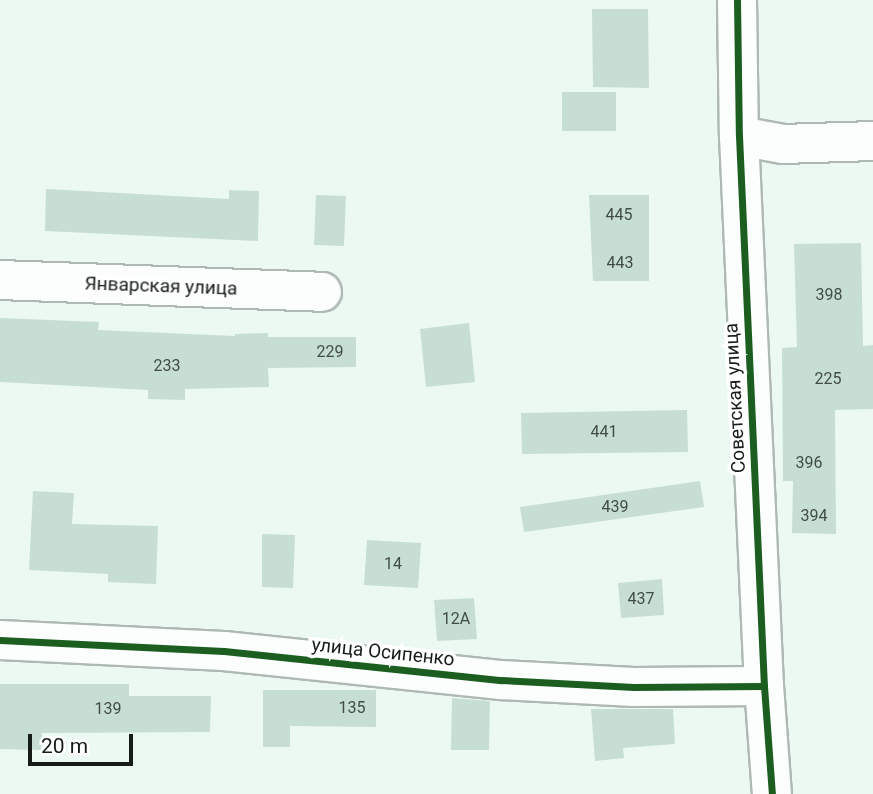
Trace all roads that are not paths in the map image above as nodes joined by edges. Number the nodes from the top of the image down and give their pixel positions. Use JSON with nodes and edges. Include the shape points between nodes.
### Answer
{"nodes":[{"id":1,"x":737,"y":0,"type":"edge"},
{"id":2,"x":739,"y":136,"type":"junction"},
{"id":3,"x":873,"y":141,"type":"edge"},
{"id":4,"x":0,"y":280,"type":"edge"},
{"id":5,"x":322,"y":292,"type":"dead end"},
{"id":6,"x":0,"y":640,"type":"edge"},
{"id":7,"x":764,"y":686,"type":"junction"},
{"id":8,"x":772,"y":794,"type":"edge"}],
"edges":[{"from":1,"to":2,"type":"street","name":"Советская улица"},
{"from":2,"to":3,"type":"street","via":[[783,144]]},
{"from":2,"to":7,"type":"street","name":"Советская улица"},
{"from":4,"to":5,"type":"street","name":"Январская улица"},
{"from":6,"to":7,"type":"street","name":"улица Осипенко","via":[[224,651],[501,680],[634,687]]},
{"from":7,"to":8,"type":"street","name":"Советская улица"}]}
